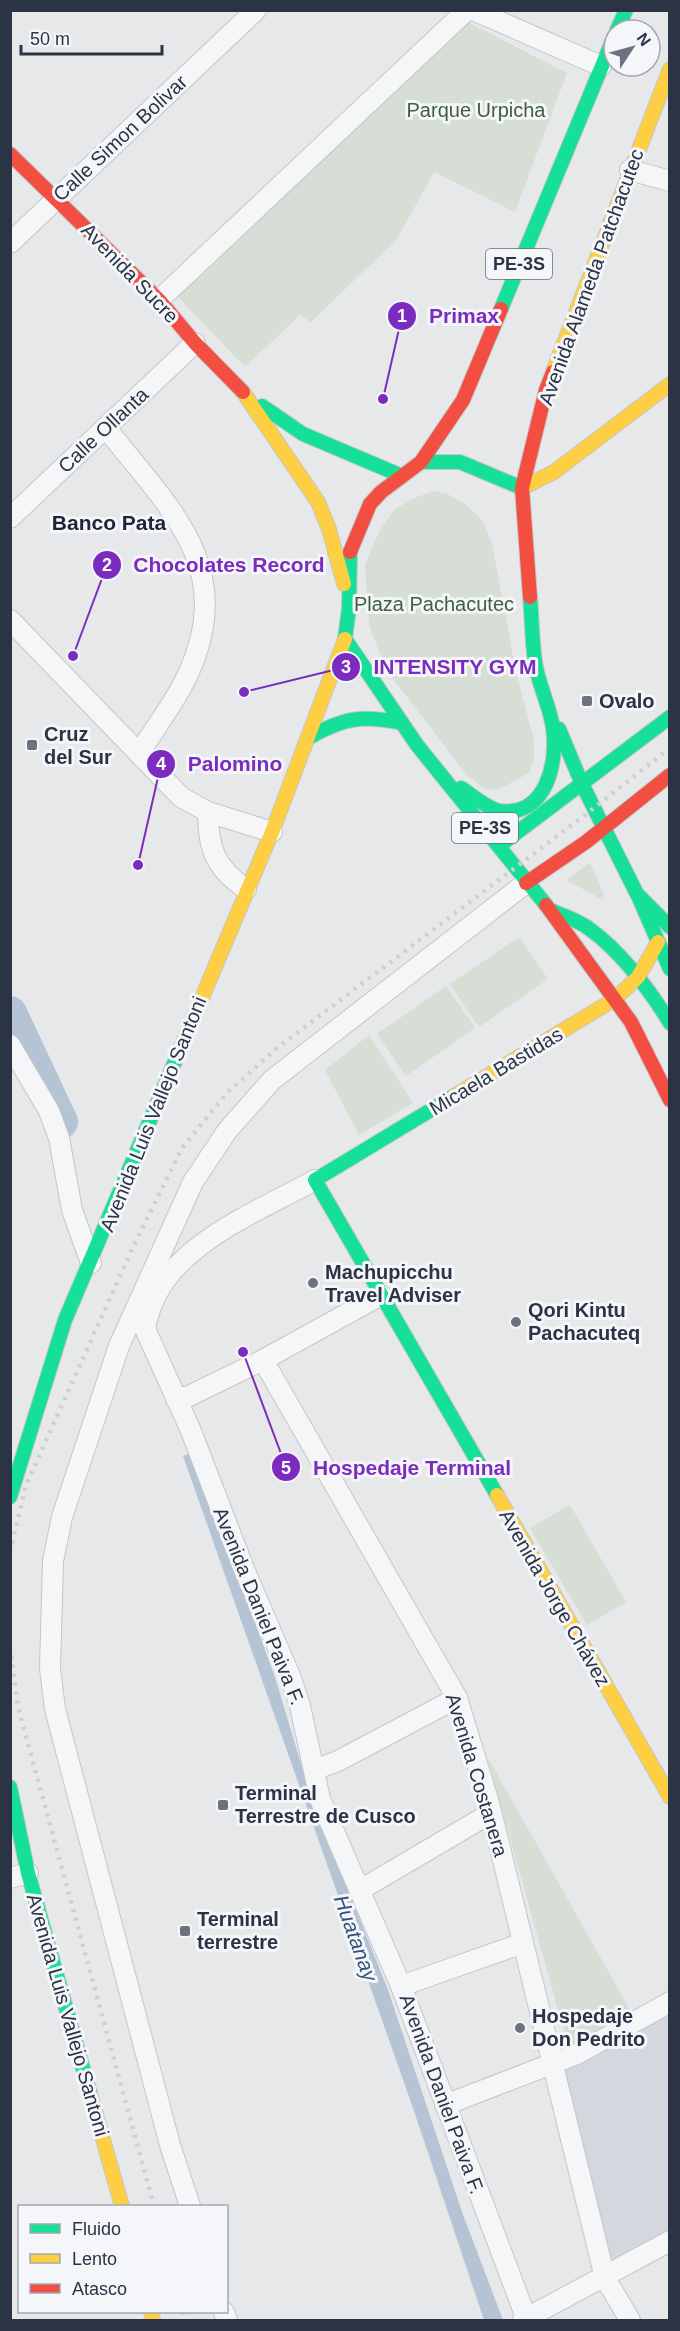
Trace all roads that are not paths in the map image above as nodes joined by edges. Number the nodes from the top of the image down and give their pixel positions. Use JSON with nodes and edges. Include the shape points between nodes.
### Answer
{"nodes":[{"id":1,"x":256,"y":10,"type":"edge"},
{"id":2,"x":467,"y":10,"type":"edge"},
{"id":3,"x":473,"y":10,"type":"edge"},
{"id":4,"x":601,"y":66,"type":"joint"},
{"id":5,"x":669,"y":69,"type":"edge"},
{"id":6,"x":10,"y":154,"type":"edge"},
{"id":7,"x":630,"y":170,"type":"junction"},
{"id":8,"x":669,"y":181,"type":"edge"},
{"id":9,"x":56,"y":197,"type":"junction"},
{"id":10,"x":10,"y":243,"type":"edge"},
{"id":11,"x":159,"y":300,"type":"junction"},
{"id":12,"x":195,"y":343,"type":"junction"},
{"id":13,"x":669,"y":384,"type":"edge"},
{"id":14,"x":246,"y":395,"type":"junction"},
{"id":15,"x":106,"y":428,"type":"junction"},
{"id":16,"x":421,"y":462,"type":"junction"},
{"id":17,"x":402,"y":476,"type":"junction"},
{"id":18,"x":522,"y":488,"type":"junction"},
{"id":19,"x":10,"y":518,"type":"edge"},
{"id":20,"x":349,"y":609,"type":"junction"},
{"id":21,"x":10,"y":620,"type":"edge"},
{"id":22,"x":345,"y":639,"type":"junction"},
{"id":23,"x":547,"y":700,"type":"junction"},
{"id":24,"x":669,"y":717,"type":"edge"},
{"id":25,"x":402,"y":723,"type":"junction"},
{"id":26,"x":310,"y":737,"type":"junction"},
{"id":27,"x":417,"y":745,"type":"junction"},
{"id":28,"x":139,"y":754,"type":"junction"},
{"id":29,"x":669,"y":775,"type":"edge"},
{"id":30,"x":582,"y":784,"type":"junction"},
{"id":31,"x":208,"y":812,"type":"junction"},
{"id":32,"x":603,"y":826,"type":"junction"},
{"id":33,"x":272,"y":832,"type":"junction"},
{"id":34,"x":499,"y":846,"type":"junction"},
{"id":35,"x":526,"y":883,"type":"junction"},
{"id":36,"x":246,"y":889,"type":"junction"},
{"id":37,"x":637,"y":894,"type":"junction"},
{"id":38,"x":553,"y":910,"type":"junction"},
{"id":39,"x":669,"y":927,"type":"edge"},
{"id":40,"x":658,"y":942,"type":"junction"},
{"id":41,"x":669,"y":969,"type":"edge"},
{"id":42,"x":638,"y":977,"type":"junction"},
{"id":43,"x":615,"y":999,"type":"junction"},
{"id":44,"x":669,"y":1023,"type":"edge"},
{"id":45,"x":10,"y":1045,"type":"edge"},
{"id":46,"x":669,"y":1100,"type":"edge"},
{"id":47,"x":315,"y":1180,"type":"junction"},
{"id":48,"x":91,"y":1263,"type":"junction"},
{"id":49,"x":146,"y":1284,"type":"junction"},
{"id":50,"x":381,"y":1295,"type":"junction"},
{"id":51,"x":146,"y":1331,"type":"junction"},
{"id":52,"x":263,"y":1360,"type":"junction"},
{"id":53,"x":176,"y":1399,"type":"junction"},
{"id":54,"x":10,"y":1497,"type":"edge"},
{"id":55,"x":457,"y":1698,"type":"junction"},
{"id":56,"x":314,"y":1770,"type":"junction"},
{"id":57,"x":10,"y":1787,"type":"edge"},
{"id":58,"x":669,"y":1797,"type":"edge"},
{"id":59,"x":491,"y":1813,"type":"junction"},
{"id":60,"x":19,"y":1876,"type":"edge"},
{"id":61,"x":360,"y":1890,"type":"junction"},
{"id":62,"x":523,"y":1943,"type":"junction"},
{"id":63,"x":401,"y":1986,"type":"junction"},
{"id":64,"x":669,"y":2002,"type":"edge"},
{"id":65,"x":551,"y":2064,"type":"junction"},
{"id":66,"x":445,"y":2104,"type":"junction"},
{"id":67,"x":122,"y":2205,"type":"edge"},
{"id":68,"x":190,"y":2205,"type":"edge"},
{"id":69,"x":669,"y":2241,"type":"edge"},
{"id":70,"x":605,"y":2278,"type":"junction"},
{"id":71,"x":526,"y":2320,"type":"edge"},
{"id":72,"x":630,"y":2320,"type":"edge"}],
"edges":[{"from":1,"to":9,"type":"street","name":"Calle Simon Bolivar"},
{"from":2,"to":11,"type":"street"},
{"from":3,"to":4,"type":"street"},
{"from":4,"to":16,"type":"main road","number":"PE-3S","via":[[463,400]]},
{"from":5,"to":7,"type":"main road","name":"Avenida Alameda Patchacutec"},
{"from":6,"to":9,"type":"main road","name":"Avenida Sucre"},
{"from":7,"to":8,"type":"street"},
{"from":7,"to":18,"type":"main road","name":"Avenida Alameda Patchacutec","via":[[546,390]]},
{"from":9,"to":10,"type":"street","name":"Calle Simon Bolivar"},
{"from":9,"to":11,"type":"main road","name":"Avenida Sucre"},
{"from":11,"to":12,"type":"main road","name":"Avenida Sucre"},
{"from":12,"to":14,"type":"main road","name":"Avenida Sucre"},
{"from":12,"to":15,"type":"street","name":"Calle Ollanta"},
{"from":13,"to":18,"type":"main road","via":[[554,472]]},
{"from":14,"to":17,"type":"main road","name":"Avenida Sucre","via":[[303,434]]},
{"from":14,"to":20,"type":"main road","name":"Avenida Sucre","via":[[318,502],[335,549]]},
{"from":15,"to":19,"type":"street","name":"Calle Ollanta"},
{"from":15,"to":28,"type":"street","via":[[190,537],[206,582],[204,625],[189,673]]},
{"from":16,"to":17,"type":"main road","number":"PE-3S"},
{"from":16,"to":18,"type":"main road","via":[[460,462]]},
{"from":17,"to":20,"type":"main road","number":"PE-3S","via":[[370,504],[351,545],[347,564]]},
{"from":18,"to":23,"type":"main road","name":"Avenida Alameda Patchacutec","via":[[535,663]]},
{"from":20,"to":22,"type":"main road","number":"PE-3S"},
{"from":21,"to":28,"type":"street"},
{"from":22,"to":25,"type":"main road","number":"PE-3S"},
{"from":22,"to":26,"type":"main road","name":"Avenida Luis Vallejo Santoni"},
{"from":23,"to":27,"type":"main road","via":[[554,736],[554,766],[540,796],[522,809],[506,812],[486,805],[458,786]]},
{"from":23,"to":30,"type":"main road"},
{"from":24,"to":30,"type":"main road"},
{"from":25,"to":26,"type":"main road","via":[[349,717]]},
{"from":25,"to":27,"type":"main road","number":"PE-3S"},
{"from":26,"to":33,"type":"main road","name":"Avenida Luis Vallejo Santoni"},
{"from":27,"to":34,"type":"main road","number":"PE-3S"},
{"from":28,"to":31,"type":"street","via":[[181,797]]},
{"from":29,"to":32,"type":"main road"},
{"from":30,"to":32,"type":"main road"},
{"from":30,"to":34,"type":"main road"},
{"from":31,"to":33,"type":"street"},
{"from":31,"to":36,"type":"street","via":[[208,840],[216,857],[234,881]]},
{"from":32,"to":35,"type":"main road"},
{"from":32,"to":37,"type":"main road"},
{"from":33,"to":36,"type":"main road","name":"Avenida Luis Vallejo Santoni"},
{"from":34,"to":35,"type":"main road","number":"PE-3S"},
{"from":35,"to":38,"type":"main road","number":"PE-3S"},
{"from":35,"to":49,"type":"street","via":[[272,1080],[227,1131],[193,1182]]},
{"from":36,"to":48,"type":"main road","name":"Avenida Luis Vallejo Santoni"},
{"from":37,"to":39,"type":"main road"},
{"from":37,"to":40,"type":"main road"},
{"from":38,"to":42,"type":"main road","number":"PE-3S","via":[[589,929]]},
{"from":38,"to":43,"type":"main road"},
{"from":40,"to":41,"type":"main road"},
{"from":40,"to":42,"type":"main road","name":"Micaela Bastidas"},
{"from":42,"to":43,"type":"main road","name":"Micaela Bastidas"},
{"from":42,"to":44,"type":"main road","number":"PE-3S"},
{"from":43,"to":46,"type":"main road","via":[[631,1022]]},
{"from":43,"to":47,"type":"main road","name":"Micaela Bastidas"},
{"from":45,"to":48,"type":"street","via":[[49,1111],[59,1138],[72,1210]]},
{"from":47,"to":50,"type":"main road","name":"Avenida Jorge Chávez"},
{"from":47,"to":51,"type":"street","via":[[198,1246],[176,1265],[150,1310]]},
{"from":48,"to":54,"type":"main road","name":"Avenida Luis Vallejo Santoni","via":[[65,1320]]},
{"from":49,"to":51,"type":"street"},
{"from":49,"to":68,"type":"street","via":[[119,1346],[62,1517],[53,1561],[50,1668],[58,1721],[167,2134]]},
{"from":50,"to":52,"type":"street"},
{"from":50,"to":58,"type":"main road","name":"Avenida Jorge Chávez"},
{"from":51,"to":53,"type":"street","name":"Avenida Daniel Paiva F."},
{"from":52,"to":53,"type":"street"},
{"from":52,"to":55,"type":"street","name":"Avenida Costanera"},
{"from":53,"to":56,"type":"street","name":"Avenida Daniel Paiva F.","via":[[291,1678]]},
{"from":55,"to":56,"type":"street"},
{"from":55,"to":59,"type":"street","name":"Avenida Costanera"},
{"from":56,"to":61,"type":"street","name":"Avenida Daniel Paiva F.","via":[[320,1799]]},
{"from":57,"to":60,"type":"main road","name":"Avenida Luis Vallejo Santoni"},
{"from":59,"to":61,"type":"street"},
{"from":59,"to":62,"type":"street","name":"Avenida Costanera"},
{"from":60,"to":67,"type":"main road","name":"Avenida Luis Vallejo Santoni"},
{"from":61,"to":63,"type":"street","name":"Avenida Daniel Paiva F."},
{"from":62,"to":63,"type":"street"},
{"from":62,"to":65,"type":"street","name":"Avenida Costanera"},
{"from":63,"to":66,"type":"street","name":"Avenida Daniel Paiva F."},
{"from":64,"to":65,"type":"street","via":[[577,2054]]},
{"from":65,"to":66,"type":"street"},
{"from":65,"to":70,"type":"street","name":"Avenida Costanera"},
{"from":66,"to":71,"type":"street","name":"Avenida Daniel Paiva F."},
{"from":69,"to":70,"type":"street"},
{"from":70,"to":71,"type":"street"},
{"from":70,"to":72,"type":"street","name":"Avenida Costanera"}]}
